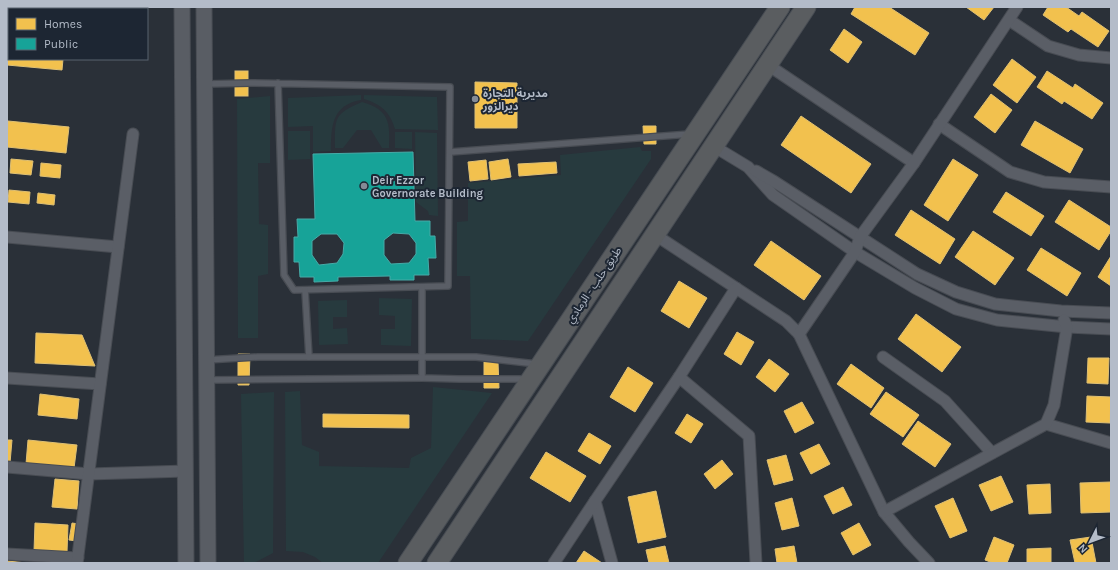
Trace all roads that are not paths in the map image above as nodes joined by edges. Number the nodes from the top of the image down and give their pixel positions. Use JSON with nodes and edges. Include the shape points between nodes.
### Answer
{"nodes":[{"id":1,"x":182,"y":7,"type":"edge"},
{"id":2,"x":204,"y":7,"type":"edge"},
{"id":3,"x":780,"y":7,"type":"edge"},
{"id":4,"x":806,"y":7,"type":"edge"},
{"id":5,"x":1017,"y":7,"type":"edge"},
{"id":6,"x":1009,"y":20,"type":"junction"},
{"id":7,"x":1111,"y":58,"type":"edge"},
{"id":8,"x":768,"y":65,"type":"junction"},
{"id":9,"x":278,"y":83,"type":"junction"},
{"id":10,"x":204,"y":84,"type":"junction"},
{"id":11,"x":939,"y":124,"type":"junction"},
{"id":12,"x":696,"y":133,"type":"junction"},
{"id":13,"x":133,"y":134,"type":"dead end"},
{"id":14,"x":714,"y":147,"type":"junction"},
{"id":15,"x":450,"y":152,"type":"junction"},
{"id":16,"x":914,"y":163,"type":"junction"},
{"id":17,"x":748,"y":167,"type":"junction"},
{"id":18,"x":1111,"y":188,"type":"edge"},
{"id":19,"x":654,"y":234,"type":"junction"},
{"id":20,"x":7,"y":237,"type":"edge"},
{"id":21,"x":860,"y":237,"type":"junction"},
{"id":22,"x":118,"y":247,"type":"junction"},
{"id":23,"x":855,"y":252,"type":"junction"},
{"id":24,"x":422,"y":287,"type":"junction"},
{"id":25,"x":736,"y":288,"type":"junction"},
{"id":26,"x":305,"y":290,"type":"junction"},
{"id":27,"x":1061,"y":310,"type":"junction"},
{"id":28,"x":1111,"y":313,"type":"edge"},
{"id":29,"x":1067,"y":327,"type":"junction"},
{"id":30,"x":1111,"y":329,"type":"edge"},
{"id":31,"x":799,"y":334,"type":"junction"},
{"id":32,"x":309,"y":357,"type":"junction"},
{"id":33,"x":423,"y":357,"type":"junction"},
{"id":34,"x":882,"y":357,"type":"dead end"},
{"id":35,"x":206,"y":360,"type":"junction"},
{"id":36,"x":537,"y":372,"type":"junction"},
{"id":37,"x":679,"y":377,"type":"junction"},
{"id":38,"x":7,"y":378,"type":"edge"},
{"id":39,"x":422,"y":378,"type":"junction"},
{"id":40,"x":206,"y":380,"type":"junction"},
{"id":41,"x":100,"y":384,"type":"junction"},
{"id":42,"x":1046,"y":424,"type":"junction"},
{"id":43,"x":1111,"y":443,"type":"edge"},
{"id":44,"x":992,"y":453,"type":"junction"},
{"id":45,"x":7,"y":467,"type":"edge"},
{"id":46,"x":186,"y":471,"type":"junction"},
{"id":47,"x":89,"y":474,"type":"junction"},
{"id":48,"x":595,"y":500,"type":"junction"},
{"id":49,"x":884,"y":512,"type":"junction"},
{"id":50,"x":7,"y":554,"type":"edge"},
{"id":51,"x":78,"y":560,"type":"edge"},
{"id":52,"x":186,"y":563,"type":"edge"},
{"id":53,"x":208,"y":563,"type":"edge"},
{"id":54,"x":408,"y":563,"type":"edge"},
{"id":55,"x":437,"y":563,"type":"edge"},
{"id":56,"x":554,"y":563,"type":"edge"},
{"id":57,"x":612,"y":563,"type":"edge"},
{"id":58,"x":756,"y":563,"type":"edge"},
{"id":59,"x":929,"y":563,"type":"edge"}],
"edges":[{"from":1,"to":46,"type":"main road"},
{"from":2,"to":10,"type":"main road"},
{"from":3,"to":12,"type":"highway","name":"طريق حلب - الرمادي"},
{"from":4,"to":8,"type":"highway","name":"طريق حلب - الرمادي"},
{"from":5,"to":6,"type":"street"},
{"from":6,"to":7,"type":"street","via":[[1048,46],[1079,55]]},
{"from":6,"to":11,"type":"street"},
{"from":8,"to":14,"type":"highway","name":"طريق حلب - الرمادي"},
{"from":8,"to":16,"type":"street"},
{"from":9,"to":10,"type":"lane"},
{"from":9,"to":15,"type":"lane","via":[[450,87]]},
{"from":9,"to":26,"type":"lane","via":[[284,275],[294,290]]},
{"from":10,"to":35,"type":"main road"},
{"from":11,"to":16,"type":"street"},
{"from":11,"to":18,"type":"street","via":[[1010,172],[1044,182]]},
{"from":12,"to":15,"type":"lane"},
{"from":12,"to":36,"type":"highway","name":"طريق حلب - الرمادي"},
{"from":13,"to":22,"type":"street"},
{"from":14,"to":17,"type":"street"},
{"from":14,"to":19,"type":"highway","name":"طريق حلب - الرمادي"},
{"from":15,"to":24,"type":"lane","via":[[448,286]]},
{"from":16,"to":21,"type":"street"},
{"from":17,"to":21,"type":"street"},
{"from":17,"to":23,"type":"street","via":[[773,195]]},
{"from":19,"to":25,"type":"street"},
{"from":19,"to":55,"type":"highway","name":"طريق حلب - الرمادي"},
{"from":20,"to":22,"type":"street"},
{"from":21,"to":23,"type":"street"},
{"from":21,"to":27,"type":"street","via":[[917,274],[956,292],[995,304]]},
{"from":22,"to":41,"type":"street"},
{"from":23,"to":29,"type":"street","via":[[956,309],[997,320]]},
{"from":23,"to":31,"type":"street"},
{"from":24,"to":26,"type":"lane"},
{"from":24,"to":33,"type":"lane"},
{"from":25,"to":31,"type":"street","via":[[786,321]]},
{"from":25,"to":37,"type":"street"},
{"from":26,"to":32,"type":"lane"},
{"from":27,"to":28,"type":"street"},
{"from":27,"to":29,"type":"street"},
{"from":29,"to":30,"type":"street"},
{"from":29,"to":42,"type":"street","via":[[1054,405]]},
{"from":31,"to":49,"type":"street"},
{"from":32,"to":33,"type":"lane"},
{"from":32,"to":35,"type":"lane"},
{"from":33,"to":36,"type":"lane","via":[[476,357]]},
{"from":33,"to":39,"type":"lane"},
{"from":34,"to":44,"type":"street","via":[[945,401]]},
{"from":35,"to":40,"type":"main road"},
{"from":36,"to":39,"type":"lane","via":[[459,380]]},
{"from":36,"to":54,"type":"highway","name":"طريق حلب - الرمادي"},
{"from":37,"to":48,"type":"street"},
{"from":37,"to":58,"type":"street","via":[[749,436]]},
{"from":38,"to":41,"type":"street"},
{"from":39,"to":40,"type":"lane"},
{"from":40,"to":53,"type":"main road"},
{"from":41,"to":47,"type":"street"},
{"from":42,"to":43,"type":"street"},
{"from":42,"to":44,"type":"street"},
{"from":44,"to":49,"type":"street"},
{"from":45,"to":47,"type":"street"},
{"from":46,"to":47,"type":"street"},
{"from":46,"to":52,"type":"main road"},
{"from":47,"to":51,"type":"street"},
{"from":48,"to":56,"type":"street"},
{"from":48,"to":57,"type":"street"},
{"from":49,"to":59,"type":"street"},
{"from":50,"to":51,"type":"street"}]}
